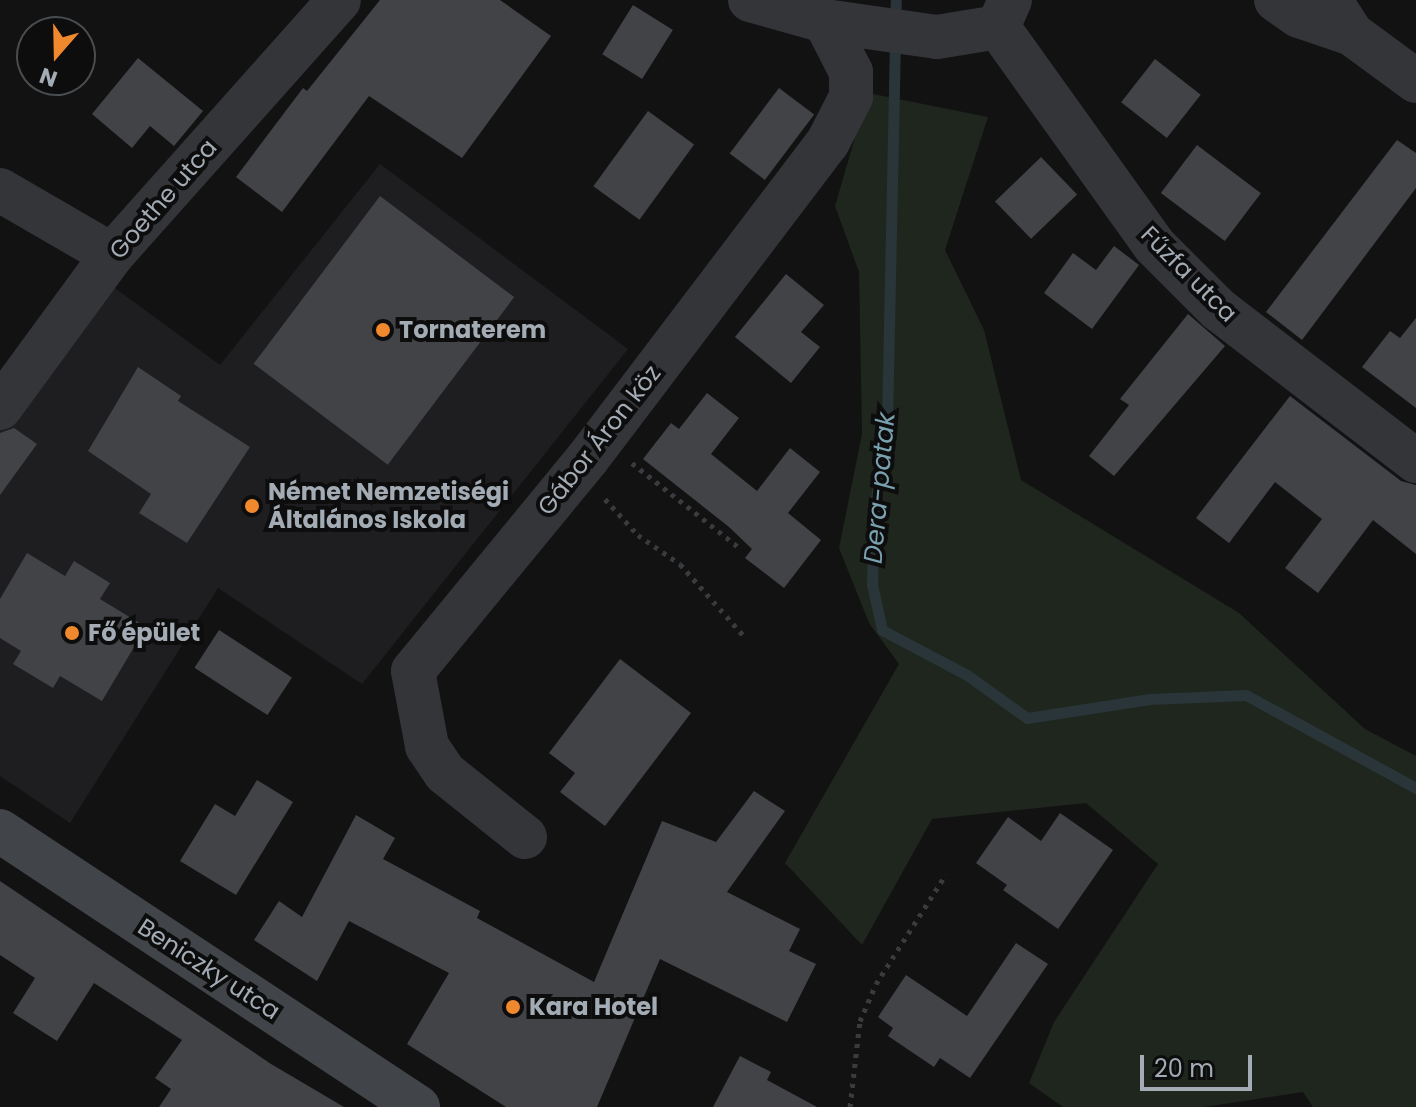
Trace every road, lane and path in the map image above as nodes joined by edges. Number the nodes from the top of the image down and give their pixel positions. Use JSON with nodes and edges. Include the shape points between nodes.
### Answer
{"nodes":[{"id":1,"x":339,"y":0,"type":"edge"},
{"id":2,"x":750,"y":0,"type":"edge"},
{"id":3,"x":1276,"y":0,"type":"edge"},
{"id":4,"x":1004,"y":14,"type":"edge"},
{"id":5,"x":1341,"y":17,"type":"edge"},
{"id":6,"x":842,"y":22,"type":"junction"},
{"id":7,"x":1416,"y":81,"type":"edge"},
{"id":8,"x":0,"y":190,"type":"edge"},
{"id":9,"x":112,"y":255,"type":"junction"},
{"id":10,"x":0,"y":408,"type":"edge"},
{"id":11,"x":596,"y":447,"type":"junction"},
{"id":12,"x":1416,"y":461,"type":"edge"},
{"id":13,"x":741,"y":549,"type":"dead end"},
{"id":14,"x":743,"y":635,"type":"dead end"},
{"id":15,"x":525,"y":837,"type":"dead end"},
{"id":16,"x":2,"y":838,"type":"edge"},
{"id":17,"x":946,"y":874,"type":"dead end"},
{"id":18,"x":418,"y":1107,"type":"edge"},
{"id":19,"x":850,"y":1107,"type":"edge"}],
"edges":[{"from":1,"to":9,"type":"street","name":"Goethe utca"},
{"from":2,"to":6,"type":"street"},
{"from":3,"to":5,"type":"street","via":[[1299,16]]},
{"from":4,"to":6,"type":"street","via":[[937,37]]},
{"from":4,"to":12,"type":"street","name":"Fűzfa utca","via":[[1154,245],[1218,309]]},
{"from":5,"to":7,"type":"street"},
{"from":6,"to":11,"type":"street","name":"Gábor Áron köz","via":[[851,97],[828,142]]},
{"from":8,"to":9,"type":"street"},
{"from":9,"to":10,"type":"street","name":"Goethe utca"},
{"from":11,"to":13,"type":"path","via":[[630,462]]},
{"from":11,"to":14,"type":"path","via":[[597,489],[613,510],[680,564]]},
{"from":11,"to":15,"type":"street","name":"Gábor Áron köz","via":[[413,671],[427,746],[439,764]]},
{"from":16,"to":18,"type":"main road","name":"Beniczky utca"},
{"from":17,"to":19,"type":"path","via":[[876,984],[860,1021]]}]}
